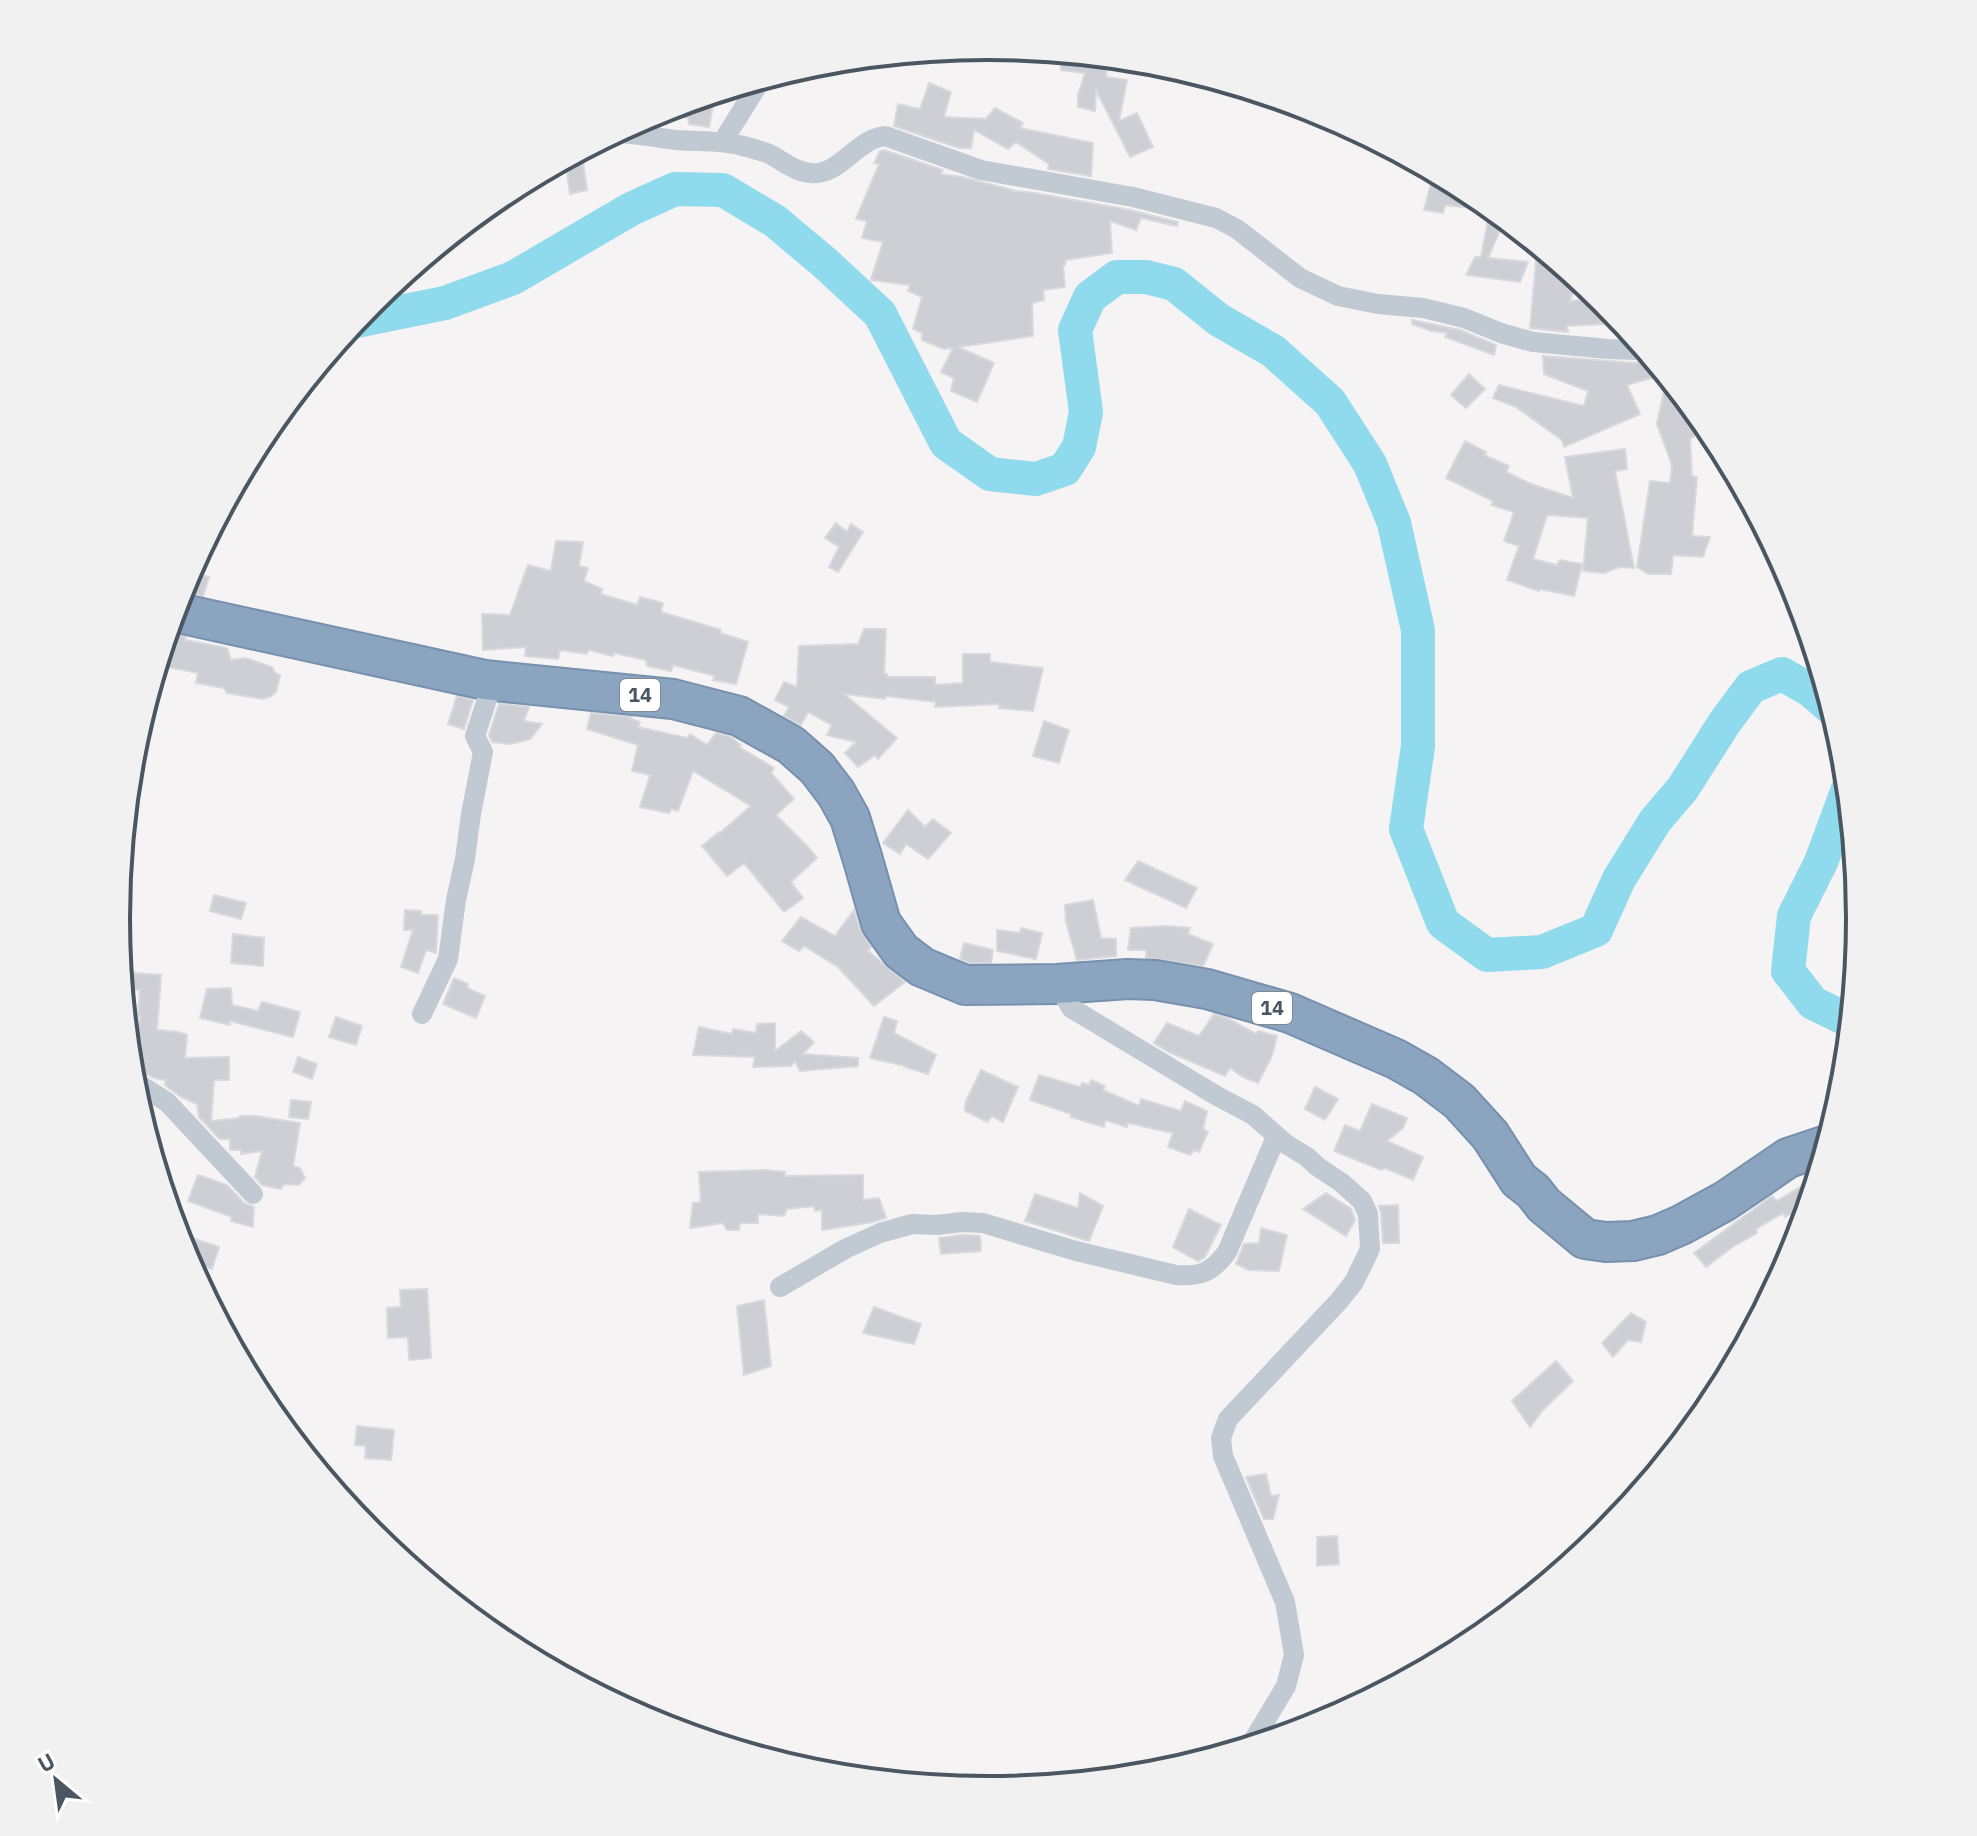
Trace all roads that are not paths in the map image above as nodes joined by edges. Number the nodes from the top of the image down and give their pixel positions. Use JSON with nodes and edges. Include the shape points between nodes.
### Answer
{"nodes":[{"id":1,"x":753,"y":93,"type":"edge"},
{"id":2,"x":640,"y":134,"type":"edge"},
{"id":3,"x":723,"y":141,"type":"junction"},
{"id":4,"x":1632,"y":350,"type":"edge"},
{"id":5,"x":186,"y":615,"type":"edge"},
{"id":6,"x":493,"y":681,"type":"junction"},
{"id":7,"x":1057,"y":984,"type":"junction"},
{"id":8,"x":422,"y":1014,"type":"dead end"},
{"id":9,"x":148,"y":1090,"type":"edge"},
{"id":10,"x":1276,"y":1137,"type":"junction"},
{"id":11,"x":1814,"y":1149,"type":"edge"},
{"id":12,"x":253,"y":1194,"type":"dead end"},
{"id":13,"x":780,"y":1287,"type":"dead end"},
{"id":14,"x":1259,"y":1732,"type":"edge"}],
"edges":[{"from":1,"to":3,"type":"street"},
{"from":2,"to":3,"type":"street"},
{"from":3,"to":4,"type":"street","via":[[811,173],[828,171],[874,137],[885,136],[981,170],[1216,218],[1300,278],[1338,296],[1423,308],[1533,342]]},
{"from":5,"to":6,"type":"highway","number":"14"},
{"from":6,"to":7,"type":"highway","number":"14","via":[[673,699],[739,716],[791,745],[836,793],[850,818],[881,923],[901,951],[922,967],[965,985]]},
{"from":6,"to":8,"type":"street","via":[[475,736],[483,752],[448,959]]},
{"from":7,"to":10,"type":"street","via":[[1071,1008],[1253,1115]]},
{"from":7,"to":11,"type":"highway","number":"14","via":[[1155,980],[1207,989],[1290,1013],[1396,1059],[1459,1101],[1490,1135],[1519,1180],[1585,1239],[1633,1241],[1658,1235],[1725,1201],[1788,1158]]},
{"from":9,"to":12,"type":"street","via":[[167,1102]]},
{"from":10,"to":13,"type":"street","via":[[1227,1252],[1206,1272],[1176,1275],[983,1223],[962,1222],[912,1224],[880,1233]]},
{"from":10,"to":14,"type":"street","via":[[1362,1201],[1370,1249],[1354,1282],[1228,1419],[1221,1438],[1223,1456],[1285,1602],[1294,1655],[1286,1686]]}]}
